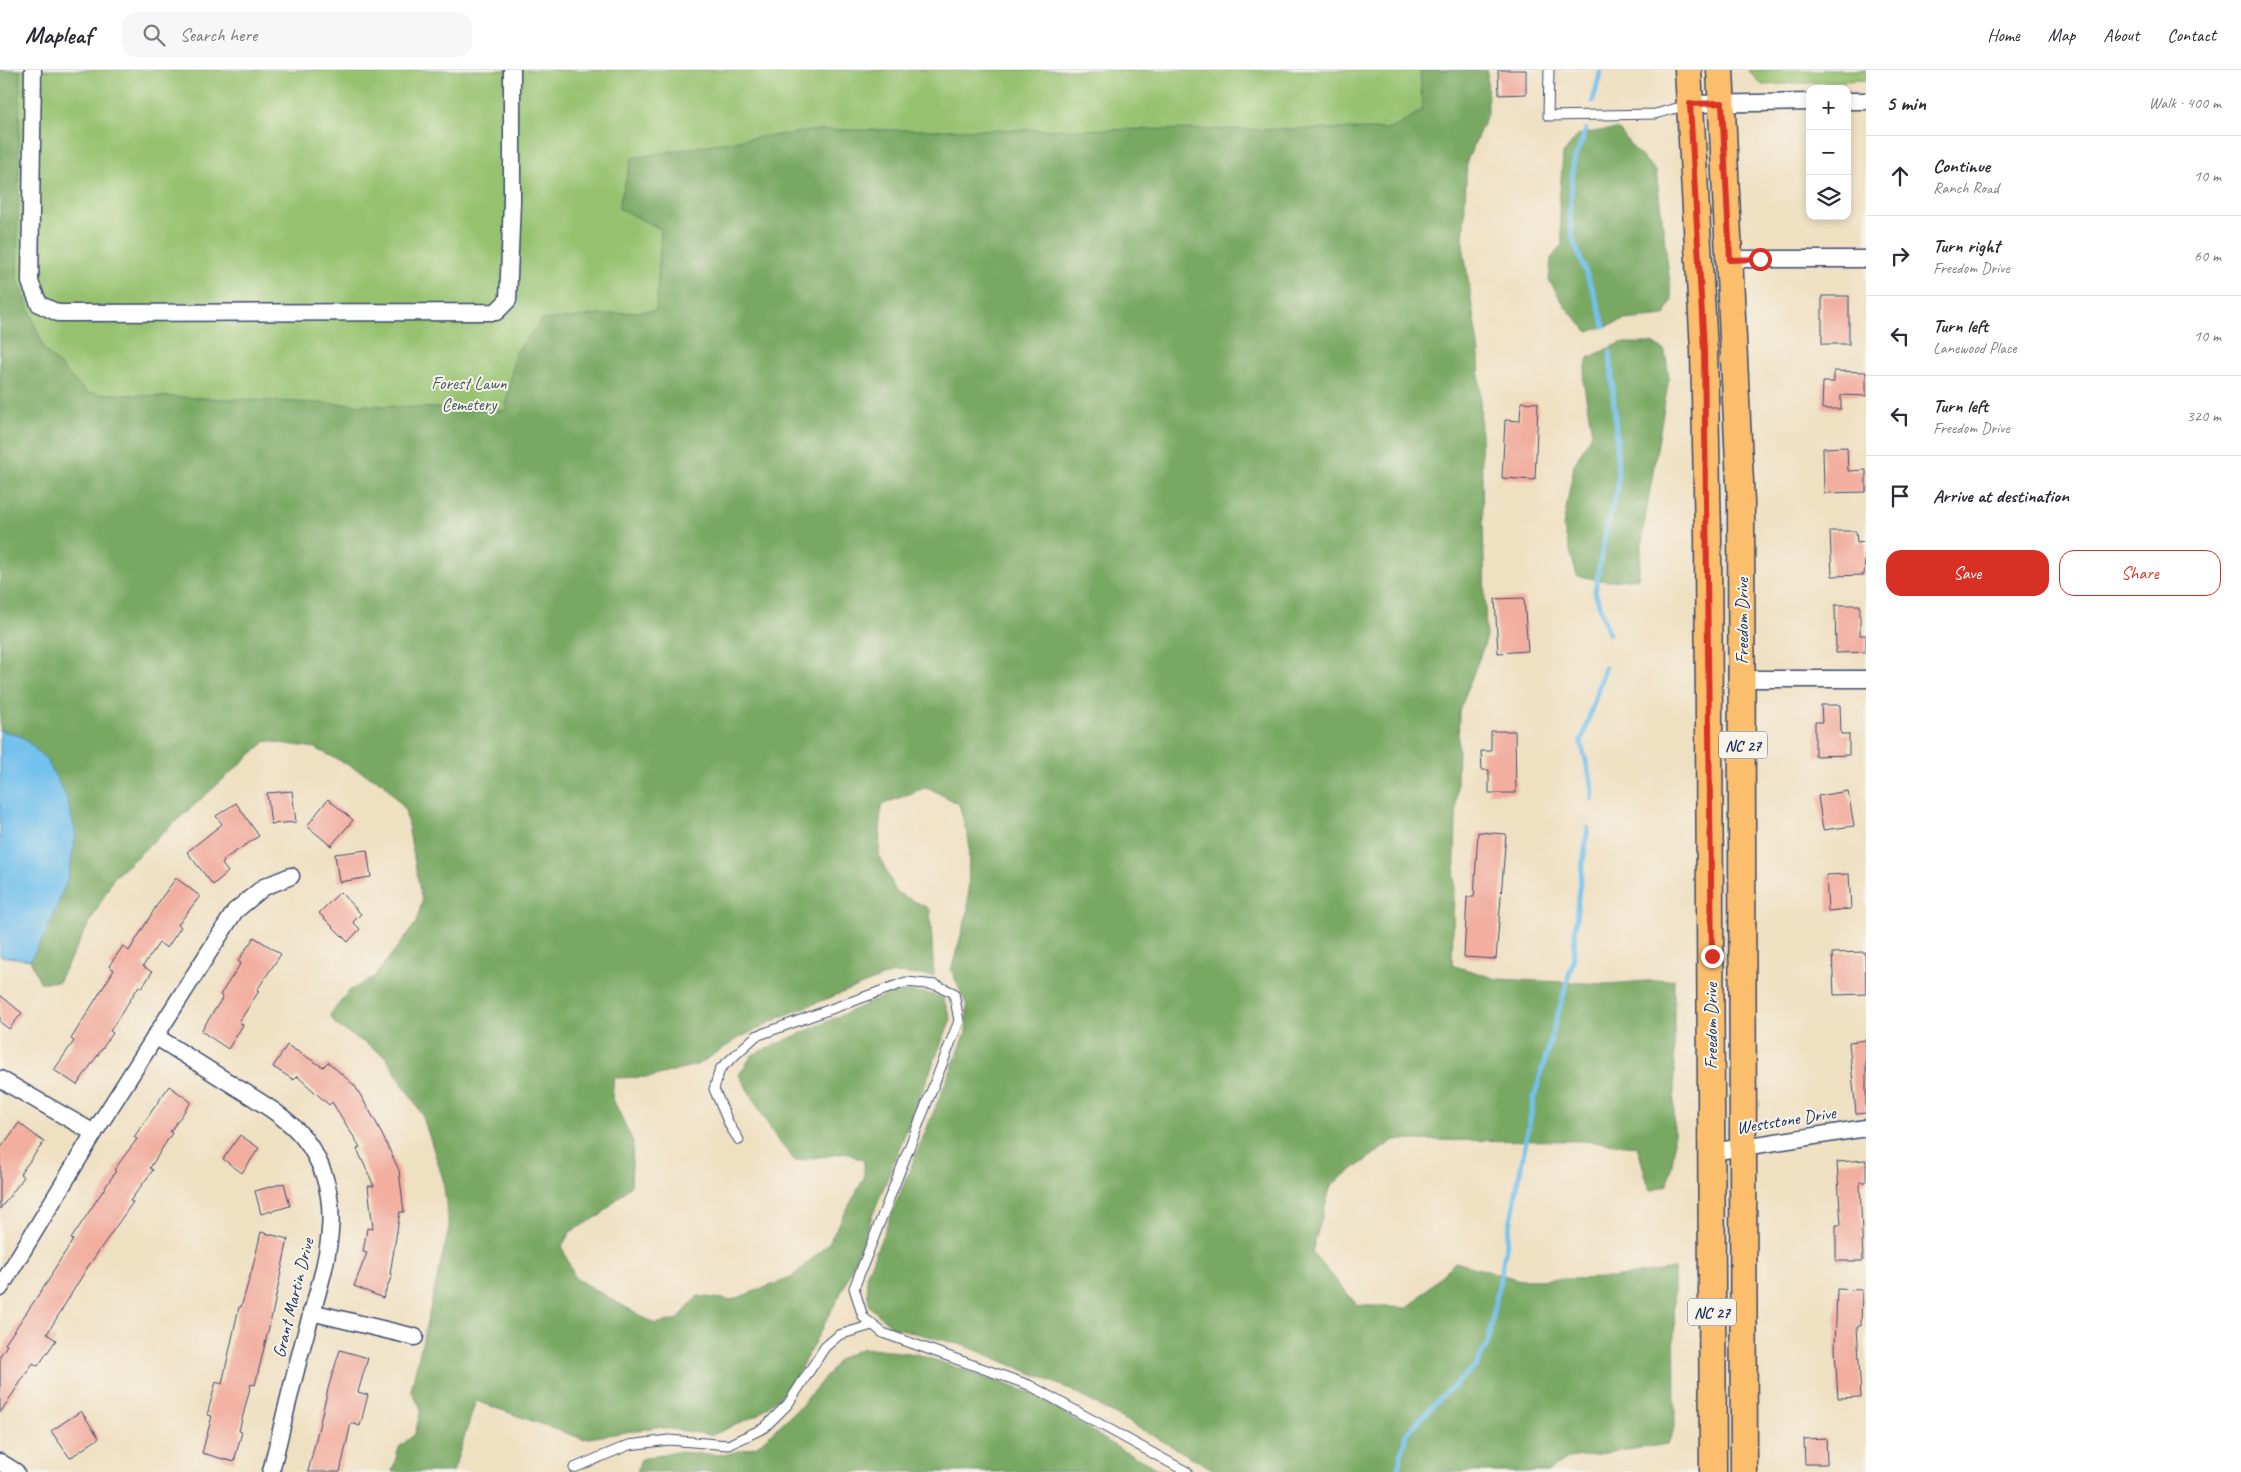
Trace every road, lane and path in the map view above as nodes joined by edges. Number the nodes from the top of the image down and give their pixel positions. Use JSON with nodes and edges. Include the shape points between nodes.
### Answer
{"nodes":[{"id":1,"x":33,"y":70,"type":"edge"},
{"id":2,"x":512,"y":70,"type":"edge"},
{"id":3,"x":1548,"y":70,"type":"edge"},
{"id":4,"x":1688,"y":70,"type":"edge"},
{"id":5,"x":1720,"y":70,"type":"edge"},
{"id":6,"x":1851,"y":101,"type":"edge"},
{"id":7,"x":1866,"y":101,"type":"edge"},
{"id":8,"x":1806,"y":102,"type":"edge"},
{"id":9,"x":1722,"y":103,"type":"junction"},
{"id":10,"x":1690,"y":104,"type":"junction"},
{"id":11,"x":1866,"y":259,"type":"edge"},
{"id":12,"x":1730,"y":260,"type":"junction"},
{"id":13,"x":1742,"y":679,"type":"junction"},
{"id":14,"x":1866,"y":679,"type":"edge"},
{"id":15,"x":291,"y":876,"type":"dead end"},
{"id":16,"x":155,"y":1036,"type":"junction"},
{"id":17,"x":0,"y":1079,"type":"edge"},
{"id":18,"x":1866,"y":1128,"type":"edge"},
{"id":19,"x":94,"y":1133,"type":"junction"},
{"id":20,"x":739,"y":1140,"type":"dead end"},
{"id":21,"x":1743,"y":1147,"type":"junction"},
{"id":22,"x":1712,"y":1152,"type":"junction"},
{"id":23,"x":0,"y":1288,"type":"edge"},
{"id":24,"x":311,"y":1312,"type":"junction"},
{"id":25,"x":872,"y":1325,"type":"junction"},
{"id":26,"x":415,"y":1337,"type":"dead end"},
{"id":27,"x":0,"y":1462,"type":"edge"},
{"id":28,"x":574,"y":1468,"type":"dead end"},
{"id":29,"x":16,"y":1472,"type":"edge"},
{"id":30,"x":271,"y":1472,"type":"edge"},
{"id":31,"x":1187,"y":1472,"type":"edge"},
{"id":32,"x":1713,"y":1472,"type":"edge"},
{"id":33,"x":1744,"y":1472,"type":"edge"}],
"edges":[{"from":1,"to":2,"type":"street","via":[[30,282],[39,304],[58,313],[116,313],[496,312],[508,300]]},
{"from":3,"to":10,"type":"lane","via":[[1548,116],[1655,114]]},
{"from":4,"to":10,"type":"main road","name":"Freedom Drive","number":"NC 27"},
{"from":5,"to":9,"type":"main road","name":"Freedom Drive","number":"NC 27"},
{"from":6,"to":7,"type":"street"},
{"from":8,"to":9,"type":"street"},
{"from":9,"to":10,"type":"street"},
{"from":9,"to":12,"type":"main road","name":"Freedom Drive","number":"NC 27"},
{"from":10,"to":22,"type":"main road","name":"Freedom Drive","number":"NC 27","via":[[1704,350],[1708,536]]},
{"from":11,"to":12,"type":"street"},
{"from":12,"to":13,"type":"main road","name":"Freedom Drive","number":"NC 27","via":[[1741,503]]},
{"from":13,"to":14,"type":"street"},
{"from":13,"to":21,"type":"main road","name":"Freedom Drive","number":"NC 27"},
{"from":15,"to":16,"type":"street","via":[[264,887],[235,911]]},
{"from":16,"to":19,"type":"street"},
{"from":16,"to":24,"type":"street","name":"Grant Martin Drive","via":[[267,1106],[302,1136],[319,1161],[328,1184],[331,1213],[329,1251]]},
{"from":17,"to":19,"type":"street"},
{"from":18,"to":21,"type":"street","name":"Weststone Drive"},
{"from":19,"to":23,"type":"street"},
{"from":20,"to":25,"type":"lane","via":[[714,1089],[720,1069],[756,1036],[906,982],[936,985],[954,993],[959,1021],[854,1288],[863,1317]]},
{"from":21,"to":22,"type":"street","name":"Weststone Drive"},
{"from":21,"to":33,"type":"main road","name":"Freedom Drive","number":"NC 27"},
{"from":22,"to":32,"type":"main road","name":"Freedom Drive","number":"NC 27"},
{"from":24,"to":26,"type":"street"},
{"from":24,"to":30,"type":"street","name":"Grant Martin Drive"},
{"from":25,"to":28,"type":"lane","via":[[839,1335],[825,1348],[788,1404],[764,1428],[728,1445],[669,1440],[628,1445]]},
{"from":25,"to":31,"type":"lane","via":[[883,1333],[1029,1385]]},
{"from":27,"to":29,"type":"street"}]}
